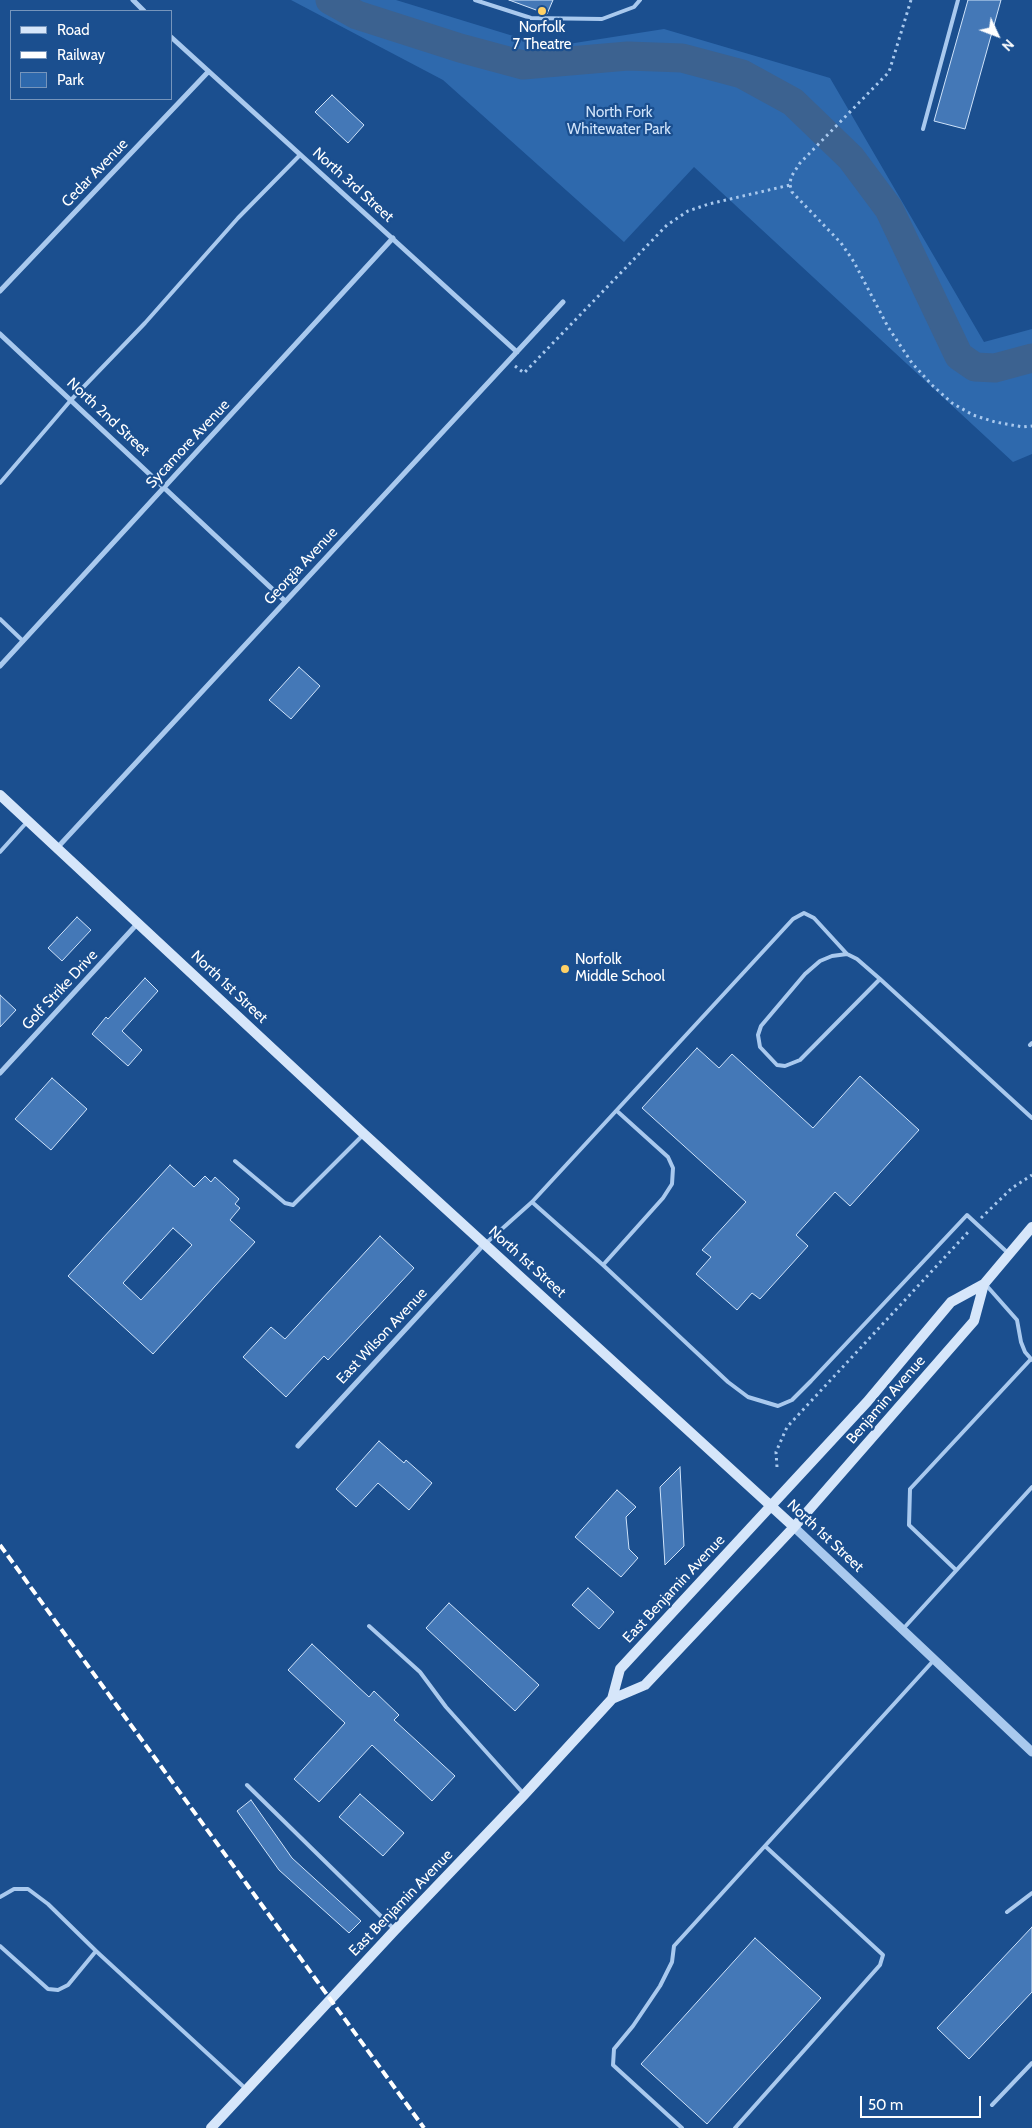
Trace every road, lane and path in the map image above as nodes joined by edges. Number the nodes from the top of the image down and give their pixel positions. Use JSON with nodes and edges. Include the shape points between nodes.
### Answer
{"nodes":[{"id":1,"x":133,"y":0,"type":"edge"},
{"id":2,"x":475,"y":0,"type":"edge"},
{"id":3,"x":640,"y":0,"type":"edge"},
{"id":4,"x":911,"y":0,"type":"edge"},
{"id":5,"x":958,"y":0,"type":"edge"},
{"id":6,"x":143,"y":10,"type":"edge"},
{"id":7,"x":172,"y":38,"type":"edge"},
{"id":8,"x":208,"y":72,"type":"junction"},
{"id":9,"x":923,"y":129,"type":"dead end"},
{"id":10,"x":300,"y":155,"type":"junction"},
{"id":11,"x":790,"y":185,"type":"junction"},
{"id":12,"x":394,"y":238,"type":"junction"},
{"id":13,"x":0,"y":291,"type":"edge"},
{"id":14,"x":563,"y":302,"type":"dead end"},
{"id":15,"x":0,"y":334,"type":"edge"},
{"id":16,"x":517,"y":352,"type":"junction"},
{"id":17,"x":508,"y":362,"type":"junction"},
{"id":18,"x":71,"y":400,"type":"junction"},
{"id":19,"x":1032,"y":426,"type":"edge"},
{"id":20,"x":0,"y":482,"type":"edge"},
{"id":21,"x":165,"y":488,"type":"junction"},
{"id":22,"x":285,"y":601,"type":"junction"},
{"id":23,"x":0,"y":619,"type":"edge"},
{"id":24,"x":23,"y":641,"type":"junction"},
{"id":25,"x":0,"y":666,"type":"edge"},
{"id":26,"x":0,"y":796,"type":"edge"},
{"id":27,"x":28,"y":821,"type":"junction"},
{"id":28,"x":57,"y":848,"type":"junction"},
{"id":29,"x":0,"y":852,"type":"edge"},
{"id":30,"x":138,"y":923,"type":"junction"},
{"id":31,"x":847,"y":954,"type":"junction"},
{"id":32,"x":880,"y":979,"type":"junction"},
{"id":33,"x":0,"y":1073,"type":"edge"},
{"id":34,"x":617,"y":1111,"type":"junction"},
{"id":35,"x":1032,"y":1118,"type":"edge"},
{"id":36,"x":364,"y":1134,"type":"junction"},
{"id":37,"x":235,"y":1161,"type":"dead end"},
{"id":38,"x":1032,"y":1175,"type":"edge"},
{"id":39,"x":532,"y":1202,"type":"junction"},
{"id":40,"x":976,"y":1224,"type":"junction"},
{"id":41,"x":1032,"y":1227,"type":"edge"},
{"id":42,"x":485,"y":1244,"type":"junction"},
{"id":43,"x":1010,"y":1254,"type":"junction"},
{"id":44,"x":603,"y":1265,"type":"junction"},
{"id":45,"x":984,"y":1284,"type":"junction"},
{"id":46,"x":1031,"y":1360,"type":"edge"},
{"id":47,"x":298,"y":1446,"type":"dead end"},
{"id":48,"x":777,"y":1467,"type":"dead end"},
{"id":49,"x":1032,"y":1486,"type":"edge"},
{"id":50,"x":771,"y":1506,"type":"junction"},
{"id":51,"x":794,"y":1527,"type":"junction"},
{"id":52,"x":956,"y":1570,"type":"junction"},
{"id":53,"x":369,"y":1626,"type":"dead end"},
{"id":54,"x":902,"y":1630,"type":"junction"},
{"id":55,"x":934,"y":1660,"type":"junction"},
{"id":56,"x":612,"y":1699,"type":"junction"},
{"id":57,"x":1032,"y":1752,"type":"edge"},
{"id":58,"x":248,"y":1785,"type":"dead end"},
{"id":59,"x":524,"y":1795,"type":"junction"},
{"id":60,"x":765,"y":1846,"type":"junction"},
{"id":61,"x":1032,"y":1893,"type":"edge"},
{"id":62,"x":0,"y":1897,"type":"edge"},
{"id":63,"x":1007,"y":1912,"type":"dead end"},
{"id":64,"x":395,"y":1930,"type":"junction"},
{"id":65,"x":0,"y":1946,"type":"edge"},
{"id":66,"x":96,"y":1951,"type":"junction"},
{"id":67,"x":1032,"y":2062,"type":"edge"},
{"id":68,"x":246,"y":2089,"type":"junction"},
{"id":69,"x":992,"y":2105,"type":"dead end"},
{"id":70,"x":211,"y":2128,"type":"edge"},
{"id":71,"x":682,"y":2128,"type":"edge"},
{"id":72,"x":735,"y":2128,"type":"edge"}],
"edges":[{"from":1,"to":6,"type":"street"},
{"from":2,"to":3,"type":"lane","via":[[531,18],[602,19],[634,7]]},
{"from":4,"to":11,"type":"path","via":[[889,72],[809,153],[795,170]]},
{"from":5,"to":9,"type":"lane"},
{"from":7,"to":8,"type":"street","name":"North 3rd Street"},
{"from":8,"to":10,"type":"street","name":"North 3rd Street"},
{"from":8,"to":13,"type":"street","name":"Cedar Avenue"},
{"from":10,"to":12,"type":"street","name":"North 3rd Street"},
{"from":10,"to":18,"type":"lane"},
{"from":11,"to":17,"type":"path","via":[[688,211],[667,225],[524,374]]},
{"from":11,"to":19,"type":"path","via":[[792,192],[841,243],[888,327],[912,363],[932,385],[952,403],[973,415],[995,422]]},
{"from":12,"to":16,"type":"street","name":"North 3rd Street"},
{"from":12,"to":21,"type":"street","name":"Sycamore Avenue"},
{"from":14,"to":16,"type":"street","name":"Georgia Avenue"},
{"from":15,"to":18,"type":"street","name":"North 2nd Street"},
{"from":16,"to":17,"type":"street","name":"Georgia Avenue"},
{"from":17,"to":22,"type":"street","name":"Georgia Avenue"},
{"from":18,"to":20,"type":"lane"},
{"from":18,"to":21,"type":"street","name":"North 2nd Street"},
{"from":21,"to":22,"type":"street","name":"North 2nd Street"},
{"from":21,"to":24,"type":"street","name":"Sycamore Avenue"},
{"from":22,"to":28,"type":"street","name":"Georgia Avenue"},
{"from":23,"to":24,"type":"lane"},
{"from":24,"to":25,"type":"street","name":"Sycamore Avenue"},
{"from":26,"to":27,"type":"main road","name":"North 1st Street"},
{"from":27,"to":28,"type":"main road","name":"North 1st Street"},
{"from":27,"to":29,"type":"lane"},
{"from":28,"to":30,"type":"main road","name":"North 1st Street"},
{"from":30,"to":33,"type":"street","name":"Golf Strike Drive"},
{"from":30,"to":36,"type":"main road","name":"North 1st Street"},
{"from":31,"to":32,"type":"lane"},
{"from":31,"to":32,"type":"lane","via":[[820,961],[761,1026],[758,1035],[760,1047],[777,1065],[785,1066],[800,1060]]},
{"from":31,"to":34,"type":"lane","via":[[814,918],[804,913],[793,919]]},
{"from":32,"to":35,"type":"lane"},
{"from":34,"to":39,"type":"lane"},
{"from":34,"to":44,"type":"lane","via":[[668,1156],[673,1168],[672,1184],[664,1198]]},
{"from":36,"to":37,"type":"lane","via":[[293,1205],[285,1203]]},
{"from":36,"to":42,"type":"main road","name":"North 1st Street"},
{"from":38,"to":40,"type":"path","via":[[1012,1188]]},
{"from":39,"to":42,"type":"lane"},
{"from":39,"to":44,"type":"lane"},
{"from":40,"to":43,"type":"lane"},
{"from":40,"to":44,"type":"lane","via":[[967,1215],[811,1381],[792,1400],[778,1406],[748,1397],[728,1382]]},
{"from":40,"to":48,"type":"path","via":[[787,1427],[776,1452]]},
{"from":41,"to":43,"type":"main road","name":"Benjamin Avenue"},
{"from":42,"to":47,"type":"street","name":"East Wilson Avenue"},
{"from":42,"to":50,"type":"main road","name":"North 1st Street"},
{"from":43,"to":45,"type":"main road","name":"Benjamin Avenue"},
{"from":45,"to":46,"type":"lane","via":[[1017,1320],[1021,1342]]},
{"from":45,"to":50,"type":"main road","name":"Benjamin Avenue","via":[[951,1302]]},
{"from":45,"to":51,"type":"main road","name":"Benjamin Avenue","via":[[974,1320]]},
{"from":46,"to":52,"type":"lane","via":[[910,1489],[909,1525]]},
{"from":49,"to":52,"type":"lane"},
{"from":50,"to":51,"type":"main road","name":"North 1st Street"},
{"from":50,"to":56,"type":"main road","name":"East Benjamin Avenue","via":[[620,1670]]},
{"from":51,"to":54,"type":"street","name":"North 1st Street"},
{"from":51,"to":56,"type":"main road","name":"East Benjamin Avenue","via":[[645,1685]]},
{"from":52,"to":54,"type":"lane"},
{"from":53,"to":59,"type":"lane","via":[[420,1672]]},
{"from":54,"to":55,"type":"street","name":"North 1st Street"},
{"from":55,"to":57,"type":"street","name":"North 1st Street"},
{"from":55,"to":60,"type":"lane"},
{"from":56,"to":59,"type":"main road","name":"East Benjamin Avenue"},
{"from":58,"to":64,"type":"lane"},
{"from":59,"to":64,"type":"main road","name":"East Benjamin Avenue"},
{"from":60,"to":71,"type":"lane","via":[[674,1946],[672,1962],[660,1986],[614,2049],[613,2065]]},
{"from":60,"to":72,"type":"lane","via":[[883,1955],[880,1965]]},
{"from":61,"to":63,"type":"lane"},
{"from":62,"to":66,"type":"lane","via":[[14,1889],[28,1889]]},
{"from":64,"to":68,"type":"main road","name":"East Benjamin Avenue"},
{"from":65,"to":66,"type":"lane","via":[[48,1989],[58,1990],[68,1985]]},
{"from":66,"to":68,"type":"lane"},
{"from":67,"to":69,"type":"lane"},
{"from":68,"to":70,"type":"main road","name":"East Benjamin Avenue"}]}
